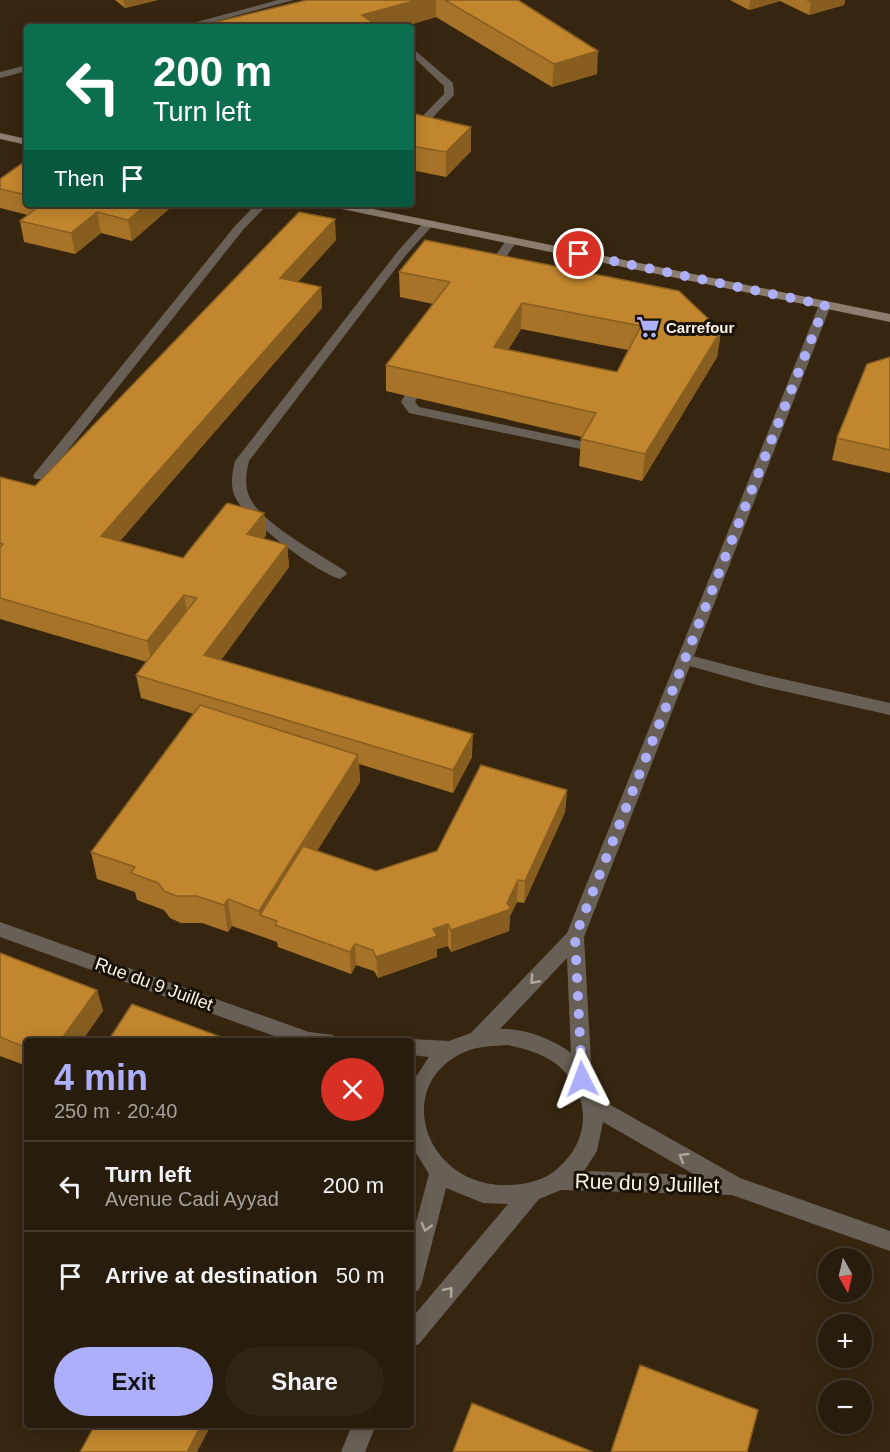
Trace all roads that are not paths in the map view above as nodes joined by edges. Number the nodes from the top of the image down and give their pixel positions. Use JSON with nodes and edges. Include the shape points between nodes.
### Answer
{"nodes":[{"id":1,"x":289,"y":0,"type":"edge"},
{"id":2,"x":195,"y":24,"type":"edge"},
{"id":3,"x":414,"y":53,"type":"edge"},
{"id":4,"x":24,"y":69,"type":"edge"},
{"id":5,"x":0,"y":75,"type":"edge"},
{"id":6,"x":414,"y":131,"type":"edge"},
{"id":7,"x":0,"y":136,"type":"edge"},
{"id":8,"x":24,"y":141,"type":"edge"},
{"id":9,"x":259,"y":207,"type":"edge"},
{"id":10,"x":354,"y":207,"type":"edge"},
{"id":11,"x":428,"y":224,"type":"junction"},
{"id":12,"x":511,"y":241,"type":"junction"},
{"id":13,"x":486,"y":280,"type":"edge"},
{"id":14,"x":825,"y":305,"type":"junction"},
{"id":15,"x":890,"y":318,"type":"edge"},
{"id":16,"x":427,"y":367,"type":"edge"},
{"id":17,"x":618,"y":453,"type":"edge"},
{"id":18,"x":40,"y":476,"type":"dead end"},
{"id":19,"x":340,"y":574,"type":"dead end"},
{"id":20,"x":685,"y":659,"type":"junction"},
{"id":21,"x":890,"y":709,"type":"edge"},
{"id":22,"x":0,"y":929,"type":"edge"},
{"id":23,"x":575,"y":937,"type":"junction"},
{"id":24,"x":307,"y":1038,"type":"edge"},
{"id":25,"x":478,"y":1039,"type":"junction"},
{"id":26,"x":414,"y":1047,"type":"edge"},
{"id":27,"x":451,"y":1050,"type":"junction"},
{"id":28,"x":582,"y":1079,"type":"junction"},
{"id":29,"x":593,"y":1106,"type":"junction"},
{"id":30,"x":414,"y":1107,"type":"edge"},
{"id":31,"x":414,"y":1126,"type":"edge"},
{"id":32,"x":440,"y":1172,"type":"junction"},
{"id":33,"x":560,"y":1180,"type":"junction"},
{"id":34,"x":734,"y":1186,"type":"junction"},
{"id":35,"x":531,"y":1193,"type":"junction"},
{"id":36,"x":890,"y":1241,"type":"edge"},
{"id":37,"x":414,"y":1271,"type":"edge"},
{"id":38,"x":414,"y":1332,"type":"edge"},
{"id":39,"x":362,"y":1428,"type":"edge"},
{"id":40,"x":352,"y":1452,"type":"edge"}],
"edges":[{"from":1,"to":2,"type":"street"},
{"from":3,"to":6,"type":"street","via":[[449,85],[449,95]]},
{"from":4,"to":5,"type":"street"},
{"from":7,"to":8,"type":"main road"},
{"from":9,"to":18,"type":"street","via":[[238,228]]},
{"from":10,"to":11,"type":"main road"},
{"from":11,"to":12,"type":"main road"},
{"from":11,"to":19,"type":"street","via":[[242,461],[238,476],[242,499],[254,516]]},
{"from":12,"to":13,"type":"street"},
{"from":12,"to":14,"type":"main road"},
{"from":14,"to":15,"type":"main road"},
{"from":14,"to":20,"type":"street"},
{"from":16,"to":17,"type":"street","via":[[408,402],[414,410]]},
{"from":20,"to":21,"type":"street"},
{"from":20,"to":23,"type":"street"},
{"from":22,"to":24,"type":"street","name":"Rue du 9 Juillet"},
{"from":23,"to":25,"type":"street","one_way":true},
{"from":23,"to":28,"type":"street"},
{"from":25,"to":27,"type":"street"},
{"from":25,"to":28,"type":"street","via":[[508,1037],[537,1043],[563,1058]]},
{"from":26,"to":27,"type":"street"},
{"from":27,"to":30,"type":"street","via":[[429,1069]]},
{"from":28,"to":29,"type":"street"},
{"from":29,"to":33,"type":"street","via":[[592,1133],[581,1159]]},
{"from":34,"to":29,"type":"street","name":"Rue du 9 Juillet","one_way":true},
{"from":31,"to":32,"type":"street","via":[[422,1149]]},
{"from":32,"to":35,"type":"street","via":[[467,1189],[499,1196]]},
{"from":32,"to":37,"type":"street","one_way":true},
{"from":33,"to":34,"type":"street","name":"Rue du 9 Juillet"},
{"from":33,"to":35,"type":"street"},
{"from":34,"to":36,"type":"street","name":"Rue du 9 Juillet"},
{"from":38,"to":35,"type":"street","one_way":true},
{"from":39,"to":40,"type":"street"}]}
